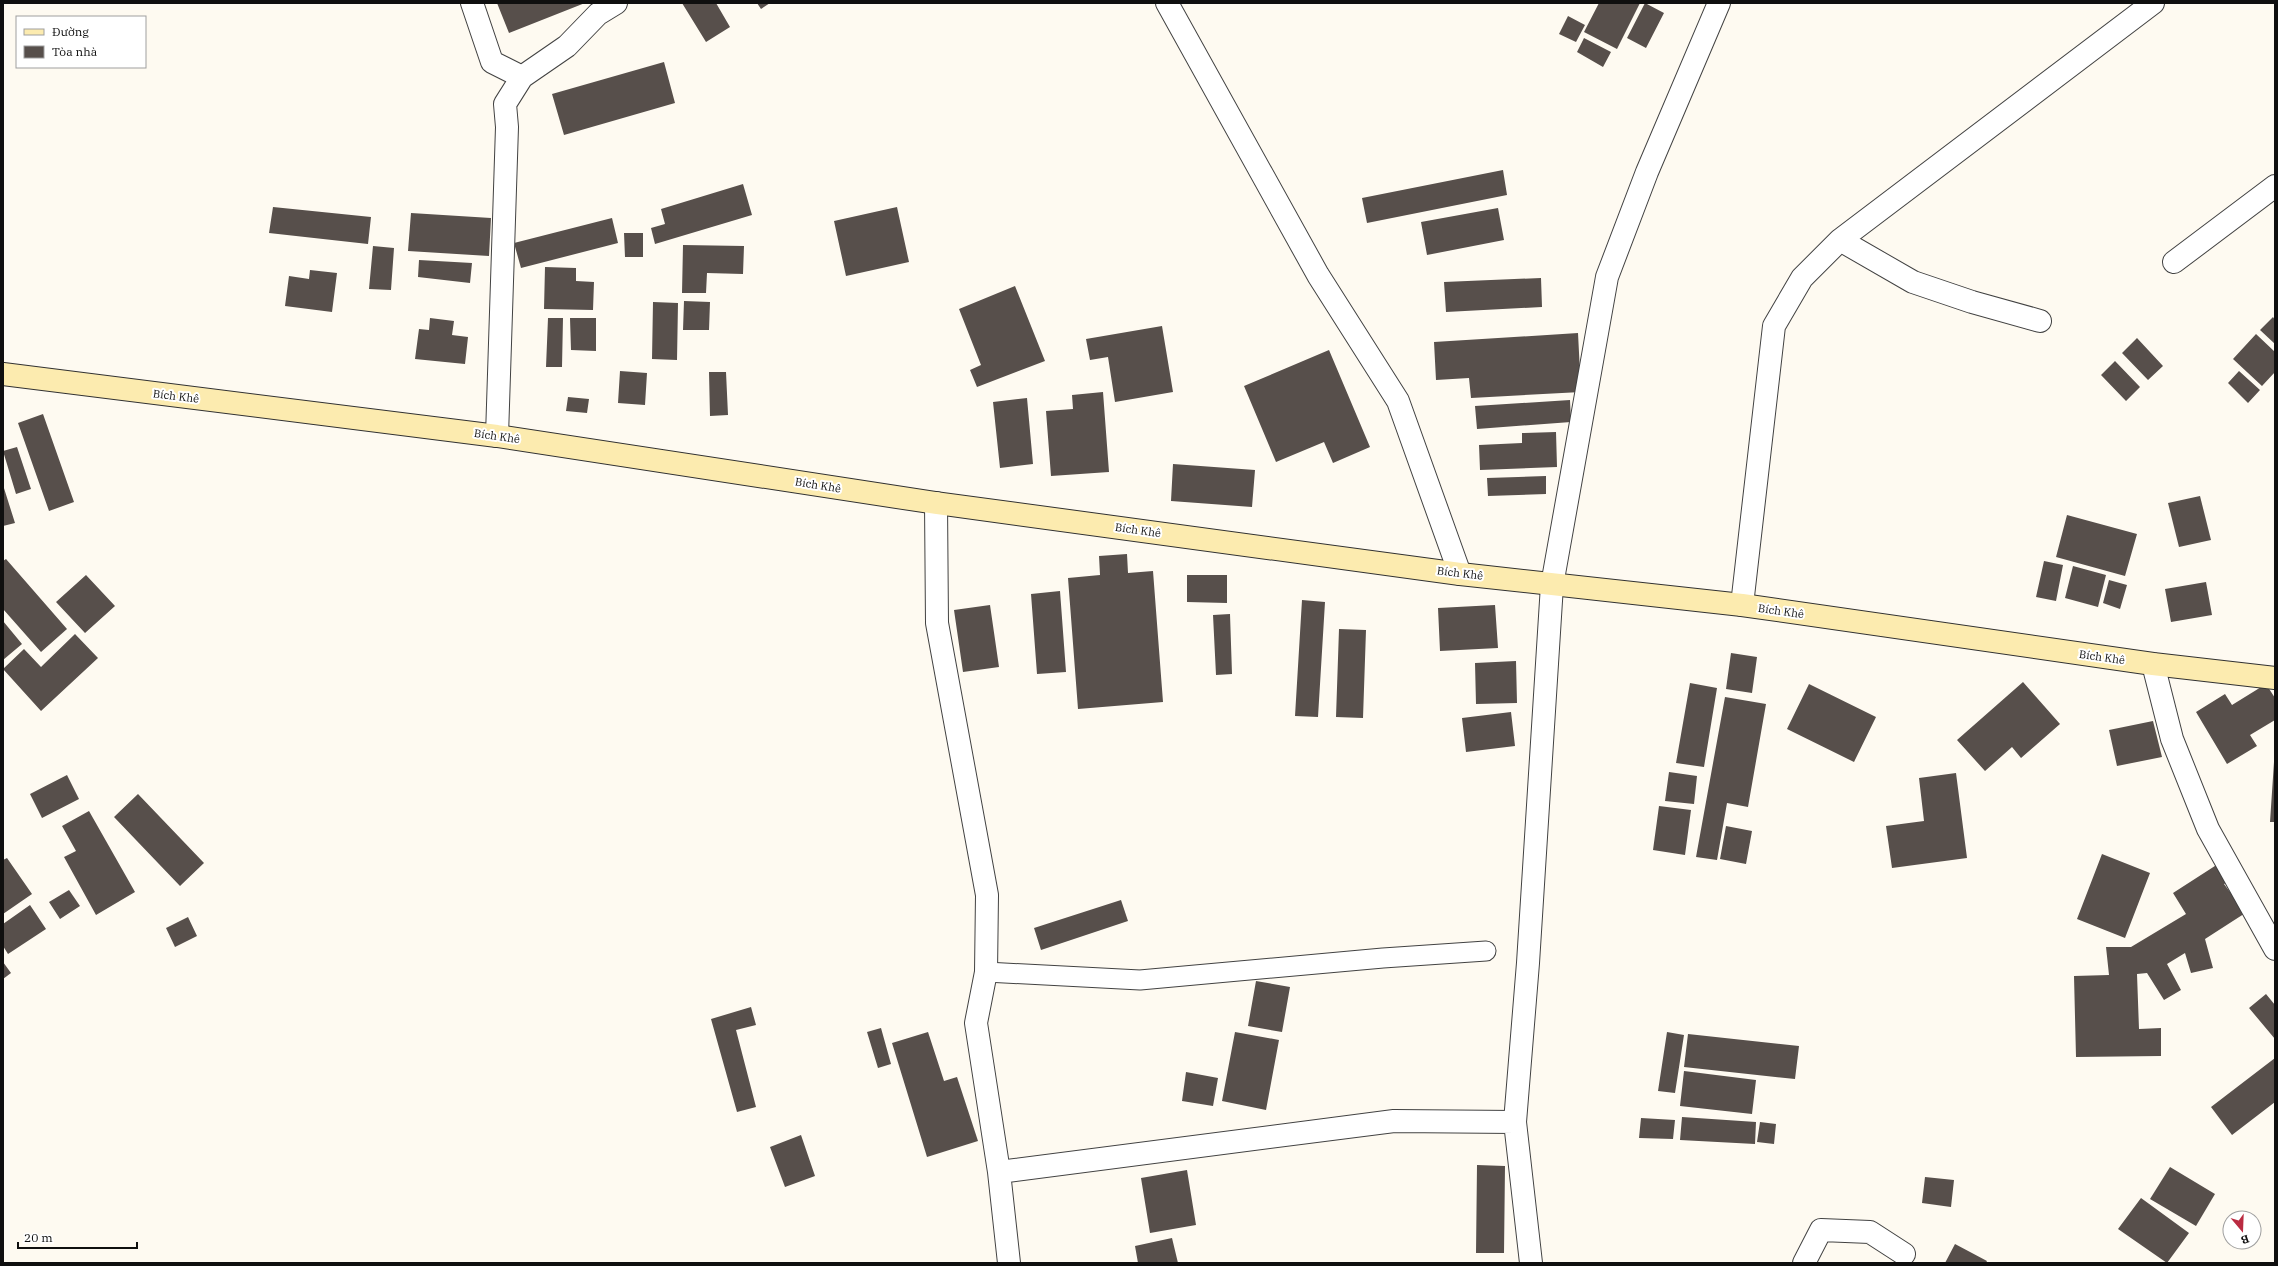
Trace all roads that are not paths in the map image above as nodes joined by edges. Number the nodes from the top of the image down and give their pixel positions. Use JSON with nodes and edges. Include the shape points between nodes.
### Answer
{"nodes":[{"id":1,"x":472,"y":3,"type":"edge"},
{"id":2,"x":616,"y":3,"type":"edge"},
{"id":3,"x":1167,"y":3,"type":"edge"},
{"id":4,"x":1719,"y":3,"type":"edge"},
{"id":5,"x":2153,"y":3,"type":"edge"},
{"id":6,"x":522,"y":77,"type":"junction"},
{"id":7,"x":2275,"y":186,"type":"edge"},
{"id":8,"x":1840,"y":240,"type":"junction"},
{"id":9,"x":2174,"y":262,"type":"dead end"},
{"id":10,"x":2040,"y":321,"type":"dead end"},
{"id":11,"x":3,"y":374,"type":"edge"},
{"id":12,"x":497,"y":436,"type":"junction"},
{"id":13,"x":936,"y":503,"type":"junction"},
{"id":14,"x":1460,"y":574,"type":"junction"},
{"id":15,"x":1552,"y":585,"type":"junction"},
{"id":16,"x":1742,"y":605,"type":"junction"},
{"id":17,"x":2153,"y":664,"type":"junction"},
{"id":18,"x":2275,"y":678,"type":"edge"},
{"id":19,"x":2275,"y":949,"type":"edge"},
{"id":20,"x":1486,"y":951,"type":"dead end"},
{"id":21,"x":986,"y":972,"type":"junction"},
{"id":22,"x":1515,"y":1122,"type":"junction"},
{"id":23,"x":999,"y":1172,"type":"junction"},
{"id":24,"x":1904,"y":1254,"type":"dead end"},
{"id":25,"x":1009,"y":1263,"type":"edge"},
{"id":26,"x":1531,"y":1263,"type":"edge"},
{"id":27,"x":1804,"y":1263,"type":"edge"}],
"edges":[{"from":1,"to":6,"type":"street","via":[[492,62]]},
{"from":2,"to":6,"type":"street","via":[[598,14],[567,46]]},
{"from":3,"to":14,"type":"street","via":[[1318,275],[1398,401]]},
{"from":4,"to":15,"type":"street","via":[[1647,172],[1607,277]]},
{"from":5,"to":8,"type":"street"},
{"from":6,"to":12,"type":"street","via":[[505,104],[507,127]]},
{"from":7,"to":9,"type":"street"},
{"from":8,"to":10,"type":"street","via":[[1912,282]]},
{"from":8,"to":16,"type":"street","via":[[1802,278],[1774,326]]},
{"from":11,"to":12,"type":"main road","name":"Bích Khê"},
{"from":12,"to":13,"type":"main road","name":"Bích Khê"},
{"from":13,"to":14,"type":"main road","name":"Bích Khê"},
{"from":13,"to":21,"type":"street","via":[[937,622],[987,895]]},
{"from":14,"to":15,"type":"main road","name":"Bích Khê"},
{"from":15,"to":16,"type":"main road","name":"Bích Khê"},
{"from":15,"to":22,"type":"street","via":[[1528,963]]},
{"from":16,"to":17,"type":"main road","name":"Bích Khê"},
{"from":17,"to":18,"type":"main road","name":"Bích Khê"},
{"from":17,"to":19,"type":"street","via":[[2172,739],[2208,829]]},
{"from":20,"to":21,"type":"lane","via":[[1140,980]]},
{"from":21,"to":23,"type":"street","via":[[976,1023]]},
{"from":22,"to":23,"type":"street","via":[[1394,1121]]},
{"from":22,"to":26,"type":"street"},
{"from":23,"to":25,"type":"street"},
{"from":24,"to":27,"type":"street","via":[[1870,1232],[1822,1230]]}]}
